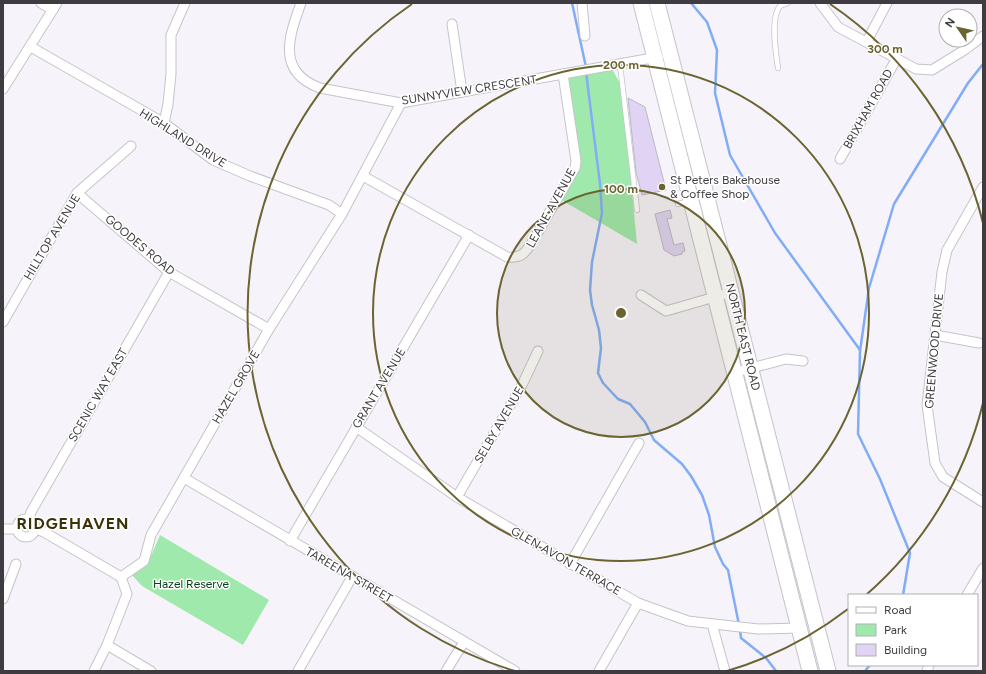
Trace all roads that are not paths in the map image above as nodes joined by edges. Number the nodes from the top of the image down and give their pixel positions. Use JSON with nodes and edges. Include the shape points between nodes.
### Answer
{"nodes":[{"id":1,"x":42,"y":3,"type":"edge"},
{"id":2,"x":185,"y":3,"type":"edge"},
{"id":3,"x":301,"y":3,"type":"edge"},
{"id":4,"x":582,"y":3,"type":"edge"},
{"id":5,"x":641,"y":3,"type":"edge"},
{"id":6,"x":657,"y":3,"type":"edge"},
{"id":7,"x":788,"y":3,"type":"edge"},
{"id":8,"x":820,"y":3,"type":"edge"},
{"id":9,"x":887,"y":3,"type":"edge"},
{"id":10,"x":55,"y":6,"type":"edge"},
{"id":11,"x":452,"y":24,"type":"dead end"},
{"id":12,"x":585,"y":36,"type":"dead end"},
{"id":13,"x":983,"y":36,"type":"edge"},
{"id":14,"x":867,"y":41,"type":"junction"},
{"id":15,"x":30,"y":47,"type":"junction"},
{"id":16,"x":670,"y":54,"type":"junction"},
{"id":17,"x":654,"y":58,"type":"junction"},
{"id":18,"x":897,"y":58,"type":"junction"},
{"id":19,"x":620,"y":65,"type":"junction"},
{"id":20,"x":778,"y":68,"type":"dead end"},
{"id":21,"x":563,"y":74,"type":"junction"},
{"id":22,"x":3,"y":89,"type":"edge"},
{"id":23,"x":462,"y":92,"type":"junction"},
{"id":24,"x":401,"y":103,"type":"junction"},
{"id":25,"x":164,"y":123,"type":"junction"},
{"id":26,"x":131,"y":146,"type":"dead end"},
{"id":27,"x":840,"y":159,"type":"dead end"},
{"id":28,"x":363,"y":176,"type":"junction"},
{"id":29,"x":983,"y":187,"type":"edge"},
{"id":30,"x":77,"y":193,"type":"junction"},
{"id":31,"x":637,"y":210,"type":"dead end"},
{"id":32,"x":342,"y":214,"type":"junction"},
{"id":33,"x":469,"y":235,"type":"junction"},
{"id":34,"x":169,"y":272,"type":"junction"},
{"id":35,"x":732,"y":292,"type":"junction"},
{"id":36,"x":641,"y":295,"type":"dead end"},
{"id":37,"x":716,"y":297,"type":"junction"},
{"id":38,"x":3,"y":322,"type":"edge"},
{"id":39,"x":269,"y":328,"type":"junction"},
{"id":40,"x":935,"y":335,"type":"junction"},
{"id":41,"x":979,"y":343,"type":"dead end"},
{"id":42,"x":538,"y":352,"type":"dead end"},
{"id":43,"x":803,"y":361,"type":"dead end"},
{"id":44,"x":751,"y":367,"type":"junction"},
{"id":45,"x":736,"y":372,"type":"junction"},
{"id":46,"x":356,"y":427,"type":"junction"},
{"id":47,"x":639,"y":443,"type":"dead end"},
{"id":48,"x":184,"y":478,"type":"junction"},
{"id":49,"x":457,"y":497,"type":"junction"},
{"id":50,"x":983,"y":502,"type":"edge"},
{"id":51,"x":29,"y":519,"type":"junction"},
{"id":52,"x":3,"y":529,"type":"edge"},
{"id":53,"x":16,"y":529,"type":"junction"},
{"id":54,"x":36,"y":529,"type":"junction"},
{"id":55,"x":290,"y":541,"type":"junction"},
{"id":56,"x":16,"y":564,"type":"dead end"},
{"id":57,"x":570,"y":564,"type":"junction"},
{"id":58,"x":983,"y":569,"type":"edge"},
{"id":59,"x":121,"y":577,"type":"junction"},
{"id":60,"x":352,"y":578,"type":"junction"},
{"id":61,"x":810,"y":594,"type":"junction"},
{"id":62,"x":968,"y":594,"type":"edge"},
{"id":63,"x":3,"y":599,"type":"edge"},
{"id":64,"x":638,"y":602,"type":"junction"},
{"id":65,"x":712,"y":624,"type":"junction"},
{"id":66,"x":800,"y":628,"type":"junction"},
{"id":67,"x":464,"y":642,"type":"junction"},
{"id":68,"x":822,"y":643,"type":"junction"},
{"id":69,"x":107,"y":645,"type":"junction"},
{"id":70,"x":94,"y":671,"type":"edge"},
{"id":71,"x":151,"y":671,"type":"edge"},
{"id":72,"x":298,"y":671,"type":"edge"},
{"id":73,"x":446,"y":671,"type":"edge"},
{"id":74,"x":515,"y":671,"type":"edge"},
{"id":75,"x":599,"y":671,"type":"edge"},
{"id":76,"x":725,"y":671,"type":"edge"},
{"id":77,"x":810,"y":671,"type":"edge"},
{"id":78,"x":828,"y":671,"type":"edge"}],
"edges":[{"from":1,"to":10,"type":"street"},
{"from":2,"to":25,"type":"street","via":[[171,36],[171,74]]},
{"from":3,"to":24,"type":"street","name":"SUNNYVIEW CRESCENT","via":[[288,46],[292,62],[300,75],[320,88]]},
{"from":4,"to":12,"type":"street"},
{"from":5,"to":17,"type":"main road","name":"NORTH EAST ROAD"},
{"from":6,"to":16,"type":"main road","name":"NORTH EAST ROAD"},
{"from":7,"to":20,"type":"lane","via":[[780,6],[776,13]]},
{"from":8,"to":14,"type":"street","via":[[838,26]]},
{"from":9,"to":14,"type":"street"},
{"from":10,"to":15,"type":"street"},
{"from":11,"to":23,"type":"street"},
{"from":13,"to":18,"type":"street","via":[[932,70],[916,70]]},
{"from":14,"to":18,"type":"street"},
{"from":15,"to":22,"type":"street"},
{"from":15,"to":25,"type":"street","name":"HIGHLAND DRIVE"},
{"from":16,"to":17,"type":"street","name":"SUNNYVIEW CRESCENT"},
{"from":16,"to":35,"type":"main road","name":"NORTH EAST ROAD"},
{"from":17,"to":19,"type":"street","name":"SUNNYVIEW CRESCENT"},
{"from":17,"to":37,"type":"main road","name":"NORTH EAST ROAD","via":[[684,202]]},
{"from":18,"to":27,"type":"street","name":"BRIXHAM ROAD"},
{"from":19,"to":21,"type":"street","name":"SUNNYVIEW CRESCENT"},
{"from":19,"to":31,"type":"lane"},
{"from":21,"to":23,"type":"street","name":"SUNNYVIEW CRESCENT"},
{"from":21,"to":33,"type":"street","name":"LEANE AVENUE","via":[[575,168],[532,244],[519,257],[507,257]]},
{"from":23,"to":24,"type":"street","name":"SUNNYVIEW CRESCENT"},
{"from":24,"to":28,"type":"street","name":"HAZEL GROVE"},
{"from":25,"to":32,"type":"street","name":"HIGHLAND DRIVE","via":[[213,160],[329,205]]},
{"from":26,"to":30,"type":"street","name":"HILLTOP AVENUE"},
{"from":28,"to":32,"type":"street","name":"HAZEL GROVE"},
{"from":28,"to":33,"type":"street","name":"LEANE AVENUE"},
{"from":29,"to":40,"type":"street","name":"GREENWOOD DRIVE","via":[[947,250]]},
{"from":30,"to":34,"type":"street","name":"GOODES ROAD"},
{"from":30,"to":38,"type":"street","name":"HILLTOP AVENUE"},
{"from":32,"to":39,"type":"street","name":"HAZEL GROVE"},
{"from":33,"to":46,"type":"street","name":"GRANT AVENUE"},
{"from":34,"to":39,"type":"street","name":"GOODES ROAD"},
{"from":34,"to":51,"type":"street","name":"SCENIC WAY EAST"},
{"from":35,"to":37,"type":"street"},
{"from":35,"to":44,"type":"main road","name":"NORTH EAST ROAD"},
{"from":36,"to":37,"type":"street","via":[[666,311]]},
{"from":37,"to":45,"type":"main road","name":"NORTH EAST ROAD"},
{"from":39,"to":48,"type":"street","name":"HAZEL GROVE"},
{"from":40,"to":41,"type":"street"},
{"from":40,"to":50,"type":"street","name":"GREENWOOD DRIVE","via":[[927,405],[935,463],[943,477]]},
{"from":42,"to":49,"type":"street","name":"SELBY AVENUE","via":[[522,385]]},
{"from":43,"to":44,"type":"street","via":[[786,359]]},
{"from":44,"to":45,"type":"street"},
{"from":44,"to":61,"type":"main road","name":"NORTH EAST ROAD"},
{"from":45,"to":66,"type":"main road","name":"NORTH EAST ROAD"},
{"from":46,"to":49,"type":"street","name":"GLEN AVON TERRACE"},
{"from":46,"to":55,"type":"street","name":"GRANT AVENUE"},
{"from":47,"to":57,"type":"street"},
{"from":48,"to":55,"type":"street","name":"TAREENA STREET"},
{"from":48,"to":59,"type":"street","name":"HAZEL GROVE","via":[[151,535],[144,561]]},
{"from":49,"to":57,"type":"street","name":"GLEN AVON TERRACE"},
{"from":51,"to":53,"type":"street","via":[[20,521]]},
{"from":51,"to":54,"type":"street"},
{"from":52,"to":53,"type":"street"},
{"from":53,"to":54,"type":"street","via":[[18,535],[26,538],[34,534]]},
{"from":54,"to":59,"type":"street"},
{"from":55,"to":60,"type":"street","name":"TAREENA STREET"},
{"from":56,"to":63,"type":"street"},
{"from":57,"to":64,"type":"street","name":"GLEN AVON TERRACE"},
{"from":58,"to":62,"type":"street"},
{"from":59,"to":69,"type":"street","via":[[127,594]]},
{"from":60,"to":67,"type":"street","name":"TAREENA STREET"},
{"from":60,"to":72,"type":"street"},
{"from":61,"to":66,"type":"main road","via":[[806,619]]},
{"from":61,"to":68,"type":"main road","name":"NORTH EAST ROAD"},
{"from":64,"to":65,"type":"street","name":"GLEN AVON TERRACE","via":[[688,621]]},
{"from":64,"to":75,"type":"street"},
{"from":65,"to":66,"type":"street","name":"GLEN AVON TERRACE","via":[[780,630]]},
{"from":65,"to":76,"type":"street"},
{"from":66,"to":68,"type":"main road"},
{"from":66,"to":77,"type":"main road","name":"NORTH EAST ROAD"},
{"from":67,"to":73,"type":"street"},
{"from":67,"to":74,"type":"street","name":"TAREENA STREET"},
{"from":68,"to":78,"type":"main road","name":"NORTH EAST ROAD"},
{"from":69,"to":70,"type":"street"},
{"from":69,"to":71,"type":"street"}]}
